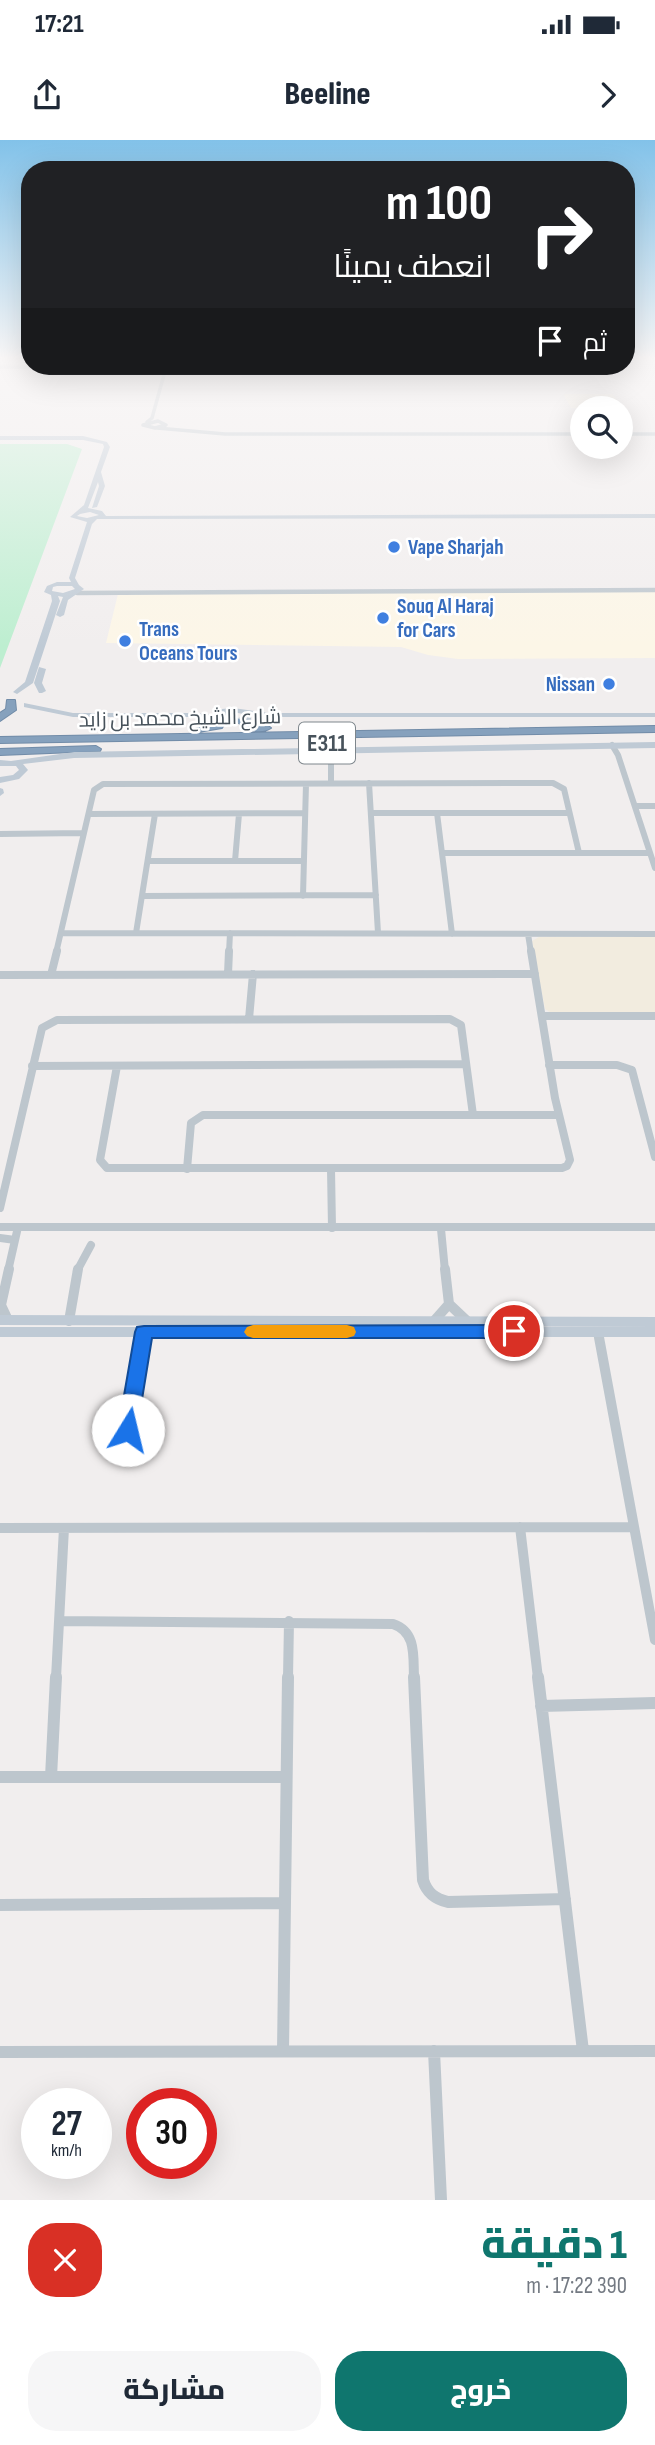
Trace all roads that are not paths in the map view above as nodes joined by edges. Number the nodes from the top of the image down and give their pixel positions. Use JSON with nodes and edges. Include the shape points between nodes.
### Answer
{"nodes":[{"id":1,"x":105,"y":454,"type":"edge"},
{"id":2,"x":99,"y":471,"type":"junction"},
{"id":3,"x":81,"y":511,"type":"junction"},
{"id":4,"x":99,"y":515,"type":"junction"},
{"id":5,"x":655,"y":515,"type":"edge"},
{"id":6,"x":78,"y":519,"type":"junction"},
{"id":7,"x":57,"y":584,"type":"junction"},
{"id":8,"x":655,"y":588,"type":"edge"},
{"id":9,"x":76,"y":589,"type":"junction"},
{"id":10,"x":54,"y":594,"type":"junction"},
{"id":11,"x":44,"y":695,"type":"junction"},
{"id":12,"x":14,"y":697,"type":"junction"},
{"id":13,"x":27,"y":705,"type":"junction"},
{"id":14,"x":55,"y":711,"type":"junction"},
{"id":15,"x":655,"y":715,"type":"edge"},
{"id":16,"x":223,"y":716,"type":"junction"},
{"id":17,"x":244,"y":717,"type":"junction"},
{"id":18,"x":0,"y":718,"type":"edge"},
{"id":19,"x":655,"y":729,"type":"edge"},
{"id":20,"x":0,"y":730,"type":"edge"},
{"id":21,"x":104,"y":732,"type":"junction"},
{"id":22,"x":395,"y":732,"type":"junction"},
{"id":23,"x":329,"y":734,"type":"junction"},
{"id":24,"x":655,"y":738,"type":"edge"},
{"id":25,"x":0,"y":740,"type":"edge"},
{"id":26,"x":655,"y":745,"type":"edge"},
{"id":27,"x":616,"y":748,"type":"junction"},
{"id":28,"x":0,"y":750,"type":"edge"},
{"id":29,"x":331,"y":750,"type":"junction"},
{"id":30,"x":48,"y":760,"type":"junction"},
{"id":31,"x":0,"y":763,"type":"edge"},
{"id":32,"x":14,"y":763,"type":"junction"},
{"id":33,"x":19,"y":775,"type":"junction"},
{"id":34,"x":0,"y":780,"type":"edge"},
{"id":35,"x":306,"y":783,"type":"junction"},
{"id":36,"x":331,"y":783,"type":"junction"},
{"id":37,"x":369,"y":783,"type":"junction"},
{"id":38,"x":0,"y":793,"type":"edge"},
{"id":39,"x":636,"y":806,"type":"junction"},
{"id":40,"x":655,"y":806,"type":"edge"},
{"id":41,"x":305,"y":813,"type":"junction"},
{"id":42,"x":371,"y":813,"type":"junction"},
{"id":43,"x":437,"y":813,"type":"junction"},
{"id":44,"x":569,"y":813,"type":"junction"},
{"id":45,"x":89,"y":814,"type":"junction"},
{"id":46,"x":155,"y":814,"type":"junction"},
{"id":47,"x":239,"y":814,"type":"junction"},
{"id":48,"x":85,"y":833,"type":"junction"},
{"id":49,"x":0,"y":834,"type":"edge"},
{"id":50,"x":442,"y":853,"type":"junction"},
{"id":51,"x":579,"y":853,"type":"junction"},
{"id":52,"x":650,"y":853,"type":"junction"},
{"id":53,"x":148,"y":861,"type":"junction"},
{"id":54,"x":234,"y":861,"type":"junction"},
{"id":55,"x":304,"y":861,"type":"junction"},
{"id":56,"x":655,"y":868,"type":"edge"},
{"id":57,"x":376,"y":895,"type":"junction"},
{"id":58,"x":142,"y":896,"type":"junction"},
{"id":59,"x":303,"y":896,"type":"junction"},
{"id":60,"x":61,"y":933,"type":"junction"},
{"id":61,"x":136,"y":933,"type":"junction"},
{"id":62,"x":230,"y":933,"type":"junction"},
{"id":63,"x":378,"y":933,"type":"junction"},
{"id":64,"x":452,"y":933,"type":"junction"},
{"id":65,"x":655,"y":933,"type":"edge"},
{"id":66,"x":528,"y":934,"type":"junction"},
{"id":67,"x":253,"y":974,"type":"junction"},
{"id":68,"x":535,"y":974,"type":"junction"},
{"id":69,"x":0,"y":975,"type":"edge"},
{"id":70,"x":51,"y":975,"type":"junction"},
{"id":71,"x":228,"y":975,"type":"junction"},
{"id":72,"x":543,"y":1016,"type":"junction"},
{"id":73,"x":655,"y":1016,"type":"edge"},
{"id":74,"x":249,"y":1019,"type":"junction"},
{"id":75,"x":466,"y":1064,"type":"junction"},
{"id":76,"x":549,"y":1065,"type":"junction"},
{"id":77,"x":32,"y":1066,"type":"junction"},
{"id":78,"x":117,"y":1066,"type":"junction"},
{"id":79,"x":473,"y":1115,"type":"junction"},
{"id":80,"x":558,"y":1115,"type":"junction"},
{"id":81,"x":655,"y":1157,"type":"edge"},
{"id":82,"x":187,"y":1169,"type":"junction"},
{"id":83,"x":331,"y":1169,"type":"junction"},
{"id":84,"x":0,"y":1208,"type":"edge"},
{"id":85,"x":0,"y":1227,"type":"edge"},
{"id":86,"x":18,"y":1227,"type":"junction"},
{"id":87,"x":655,"y":1227,"type":"edge"},
{"id":88,"x":331,"y":1228,"type":"junction"},
{"id":89,"x":441,"y":1229,"type":"junction"},
{"id":90,"x":0,"y":1238,"type":"edge"},
{"id":91,"x":15,"y":1240,"type":"junction"},
{"id":92,"x":91,"y":1245,"type":"dead end"},
{"id":93,"x":449,"y":1304,"type":"junction"},
{"id":94,"x":434,"y":1321,"type":"junction"},
{"id":95,"x":467,"y":1321,"type":"junction"},
{"id":96,"x":655,"y":1322,"type":"edge"},
{"id":97,"x":3,"y":1324,"type":"edge"},
{"id":98,"x":72,"y":1327,"type":"junction"},
{"id":99,"x":144,"y":1332,"type":"junction"},
{"id":100,"x":598,"y":1332,"type":"junction"},
{"id":101,"x":655,"y":1332,"type":"edge"},
{"id":102,"x":128,"y":1430,"type":"dead end"},
{"id":103,"x":520,"y":1527,"type":"junction"},
{"id":104,"x":634,"y":1527,"type":"junction"},
{"id":105,"x":0,"y":1528,"type":"edge"},
{"id":106,"x":64,"y":1528,"type":"junction"},
{"id":107,"x":59,"y":1621,"type":"junction"},
{"id":108,"x":289,"y":1621,"type":"junction"},
{"id":109,"x":653,"y":1622,"type":"edge"},
{"id":110,"x":655,"y":1640,"type":"edge"},
{"id":111,"x":655,"y":1703,"type":"edge"},
{"id":112,"x":541,"y":1706,"type":"junction"},
{"id":113,"x":0,"y":1777,"type":"edge"},
{"id":114,"x":51,"y":1777,"type":"junction"},
{"id":115,"x":285,"y":1777,"type":"junction"},
{"id":116,"x":565,"y":1899,"type":"junction"},
{"id":117,"x":283,"y":1903,"type":"junction"},
{"id":118,"x":0,"y":1905,"type":"edge"},
{"id":119,"x":283,"y":2051,"type":"junction"},
{"id":120,"x":434,"y":2051,"type":"junction"},
{"id":121,"x":583,"y":2051,"type":"junction"},
{"id":122,"x":655,"y":2051,"type":"edge"},
{"id":123,"x":0,"y":2052,"type":"edge"},
{"id":124,"x":441,"y":2200,"type":"edge"}],
"edges":[{"from":1,"to":2,"type":"street"},
{"from":2,"to":3,"type":"street","via":[[88,506]]},
{"from":2,"to":4,"type":"street","via":[[103,483],[94,507]]},
{"from":3,"to":4,"type":"street"},
{"from":3,"to":6,"type":"street","via":[[74,515]]},
{"from":4,"to":5,"type":"street"},
{"from":4,"to":6,"type":"street"},
{"from":4,"to":9,"type":"street","via":[[89,523],[72,578]]},
{"from":6,"to":7,"type":"street","via":[[81,525],[64,577]]},
{"from":7,"to":9,"type":"street"},
{"from":7,"to":10,"type":"street","via":[[47,590]]},
{"from":8,"to":9,"type":"street"},
{"from":9,"to":10,"type":"street"},
{"from":9,"to":11,"type":"street","via":[[65,599],[39,680]]},
{"from":10,"to":12,"type":"street","via":[[56,601],[30,680]]},
{"from":11,"to":12,"type":"street"},
{"from":11,"to":13,"type":"street"},
{"from":11,"to":14,"type":"street"},
{"from":12,"to":13,"type":"street"},
{"from":12,"to":18,"type":"highway","via":[[11,710]]},
{"from":13,"to":14,"type":"street"},
{"from":14,"to":16,"type":"street"},
{"from":15,"to":17,"type":"street"},
{"from":16,"to":17,"type":"street"},
{"from":16,"to":21,"type":"highway","via":[[221,724],[209,728]]},
{"from":17,"to":22,"type":"highway","via":[[253,728]]},
{"from":19,"to":22,"type":"highway","name":"شارع الشيخ محمد بن زايد","number":"E311"},
{"from":20,"to":21,"type":"highway"},
{"from":21,"to":23,"type":"highway"},
{"from":22,"to":23,"type":"highway","name":"شارع الشيخ محمد بن زايد","number":"E311"},
{"from":23,"to":25,"type":"highway","name":"شارع الشيخ محمد بن زايد","number":"E311"},
{"from":24,"to":28,"type":"highway","name":"شارع الشيخ محمد بن زايد","number":"E311"},
{"from":26,"to":27,"type":"street"},
{"from":27,"to":29,"type":"street"},
{"from":27,"to":39,"type":"street"},
{"from":29,"to":30,"type":"street","via":[[74,755]]},
{"from":29,"to":36,"type":"street"},
{"from":30,"to":32,"type":"street"},
{"from":30,"to":33,"type":"street"},
{"from":31,"to":32,"type":"street"},
{"from":32,"to":33,"type":"street","via":[[21,766]]},
{"from":33,"to":34,"type":"street"},
{"from":33,"to":38,"type":"street"},
{"from":35,"to":36,"type":"street"},
{"from":35,"to":41,"type":"street"},
{"from":35,"to":45,"type":"street","via":[[107,784],[94,789]]},
{"from":36,"to":37,"type":"street"},
{"from":37,"to":42,"type":"street"},
{"from":37,"to":44,"type":"street","via":[[553,783],[563,788]]},
{"from":39,"to":40,"type":"street"},
{"from":39,"to":52,"type":"street"},
{"from":41,"to":47,"type":"street"},
{"from":41,"to":55,"type":"street"},
{"from":42,"to":43,"type":"street"},
{"from":42,"to":57,"type":"street"},
{"from":43,"to":44,"type":"street"},
{"from":43,"to":50,"type":"street"},
{"from":44,"to":51,"type":"street"},
{"from":45,"to":46,"type":"street"},
{"from":45,"to":48,"type":"street"},
{"from":46,"to":47,"type":"street"},
{"from":46,"to":53,"type":"street"},
{"from":47,"to":54,"type":"street"},
{"from":48,"to":49,"type":"street"},
{"from":48,"to":60,"type":"street"},
{"from":50,"to":51,"type":"street"},
{"from":50,"to":64,"type":"street"},
{"from":51,"to":52,"type":"street"},
{"from":52,"to":56,"type":"street"},
{"from":53,"to":54,"type":"street"},
{"from":53,"to":58,"type":"street"},
{"from":54,"to":55,"type":"street"},
{"from":55,"to":59,"type":"street"},
{"from":57,"to":59,"type":"street"},
{"from":57,"to":63,"type":"street"},
{"from":58,"to":59,"type":"street"},
{"from":58,"to":61,"type":"street"},
{"from":60,"to":61,"type":"street"},
{"from":60,"to":70,"type":"street"},
{"from":61,"to":62,"type":"street"},
{"from":62,"to":63,"type":"street"},
{"from":62,"to":71,"type":"street"},
{"from":63,"to":64,"type":"street"},
{"from":64,"to":66,"type":"street"},
{"from":65,"to":66,"type":"street"},
{"from":66,"to":68,"type":"street"},
{"from":67,"to":68,"type":"street"},
{"from":67,"to":71,"type":"street"},
{"from":67,"to":74,"type":"street"},
{"from":68,"to":72,"type":"street"},
{"from":69,"to":70,"type":"street"},
{"from":70,"to":71,"type":"street"},
{"from":72,"to":73,"type":"street"},
{"from":72,"to":76,"type":"street"},
{"from":74,"to":75,"type":"street","via":[[450,1018],[461,1026]]},
{"from":74,"to":77,"type":"street","via":[[57,1020],[42,1028]]},
{"from":75,"to":78,"type":"street"},
{"from":75,"to":79,"type":"street"},
{"from":76,"to":80,"type":"street"},
{"from":76,"to":81,"type":"street","via":[[617,1065],[632,1070]]},
{"from":77,"to":78,"type":"street"},
{"from":77,"to":84,"type":"street"},
{"from":78,"to":82,"type":"street","via":[[100,1164]]},
{"from":79,"to":80,"type":"street"},
{"from":79,"to":82,"type":"street","via":[[203,1115],[191,1124]]},
{"from":80,"to":83,"type":"street","via":[[569,1160],[562,1168]]},
{"from":82,"to":83,"type":"street"},
{"from":83,"to":88,"type":"street"},
{"from":85,"to":86,"type":"street"},
{"from":86,"to":88,"type":"street"},
{"from":86,"to":91,"type":"street"},
{"from":87,"to":89,"type":"street"},
{"from":88,"to":89,"type":"street"},
{"from":89,"to":93,"type":"street"},
{"from":90,"to":91,"type":"street"},
{"from":91,"to":97,"type":"street","via":[[1,1305]]},
{"from":92,"to":98,"type":"street","via":[[75,1274]]},
{"from":93,"to":94,"type":"street"},
{"from":93,"to":95,"type":"street"},
{"from":94,"to":95,"type":"street"},
{"from":94,"to":98,"type":"street","via":[[126,1322]]},
{"from":95,"to":96,"type":"street"},
{"from":97,"to":98,"type":"street"},
{"from":98,"to":99,"type":"street"},
{"from":99,"to":100,"type":"street"},
{"from":99,"to":102,"type":"street"},
{"from":100,"to":101,"type":"street"},
{"from":100,"to":104,"type":"street"},
{"from":103,"to":104,"type":"street"},
{"from":103,"to":106,"type":"street"},
{"from":103,"to":112,"type":"street"},
{"from":104,"to":109,"type":"street"},
{"from":105,"to":106,"type":"street"},
{"from":106,"to":107,"type":"street"},
{"from":107,"to":108,"type":"street"},
{"from":107,"to":114,"type":"street"},
{"from":108,"to":115,"type":"street"},
{"from":108,"to":116,"type":"street","via":[[394,1623],[411,1637],[423,1880],[431,1895],[448,1902]]},
{"from":109,"to":110,"type":"street"},
{"from":111,"to":112,"type":"street"},
{"from":112,"to":116,"type":"street"},
{"from":113,"to":114,"type":"street"},
{"from":114,"to":115,"type":"street"},
{"from":115,"to":117,"type":"street"},
{"from":116,"to":121,"type":"street"},
{"from":117,"to":118,"type":"street"},
{"from":117,"to":119,"type":"street"},
{"from":119,"to":120,"type":"street"},
{"from":119,"to":123,"type":"street"},
{"from":120,"to":121,"type":"street"},
{"from":120,"to":124,"type":"street"},
{"from":121,"to":122,"type":"street"}]}
